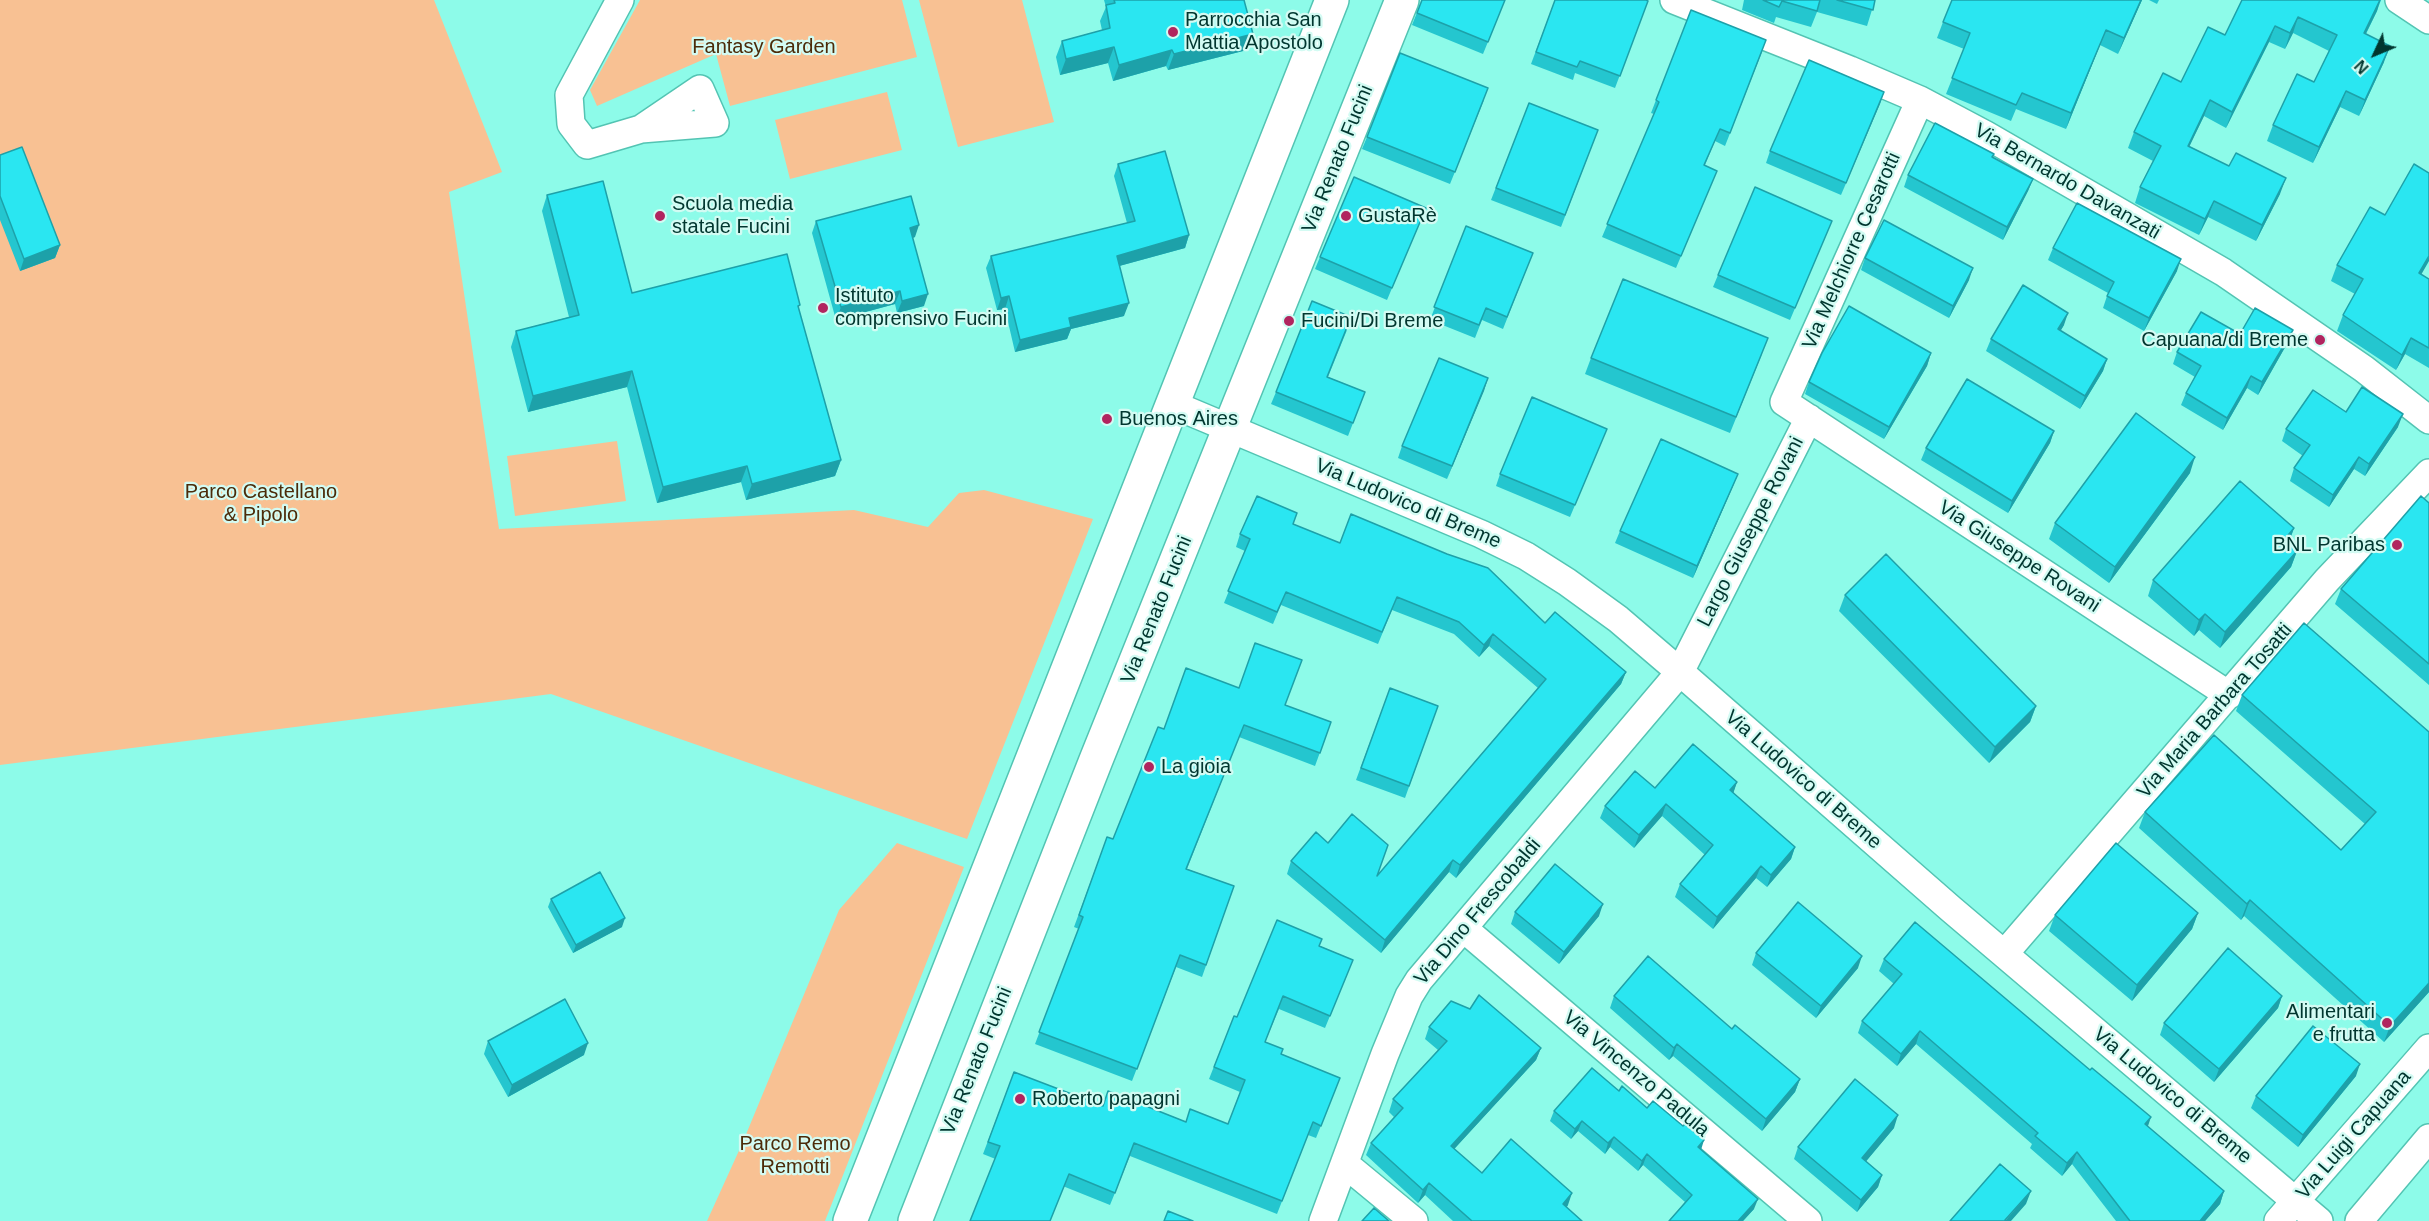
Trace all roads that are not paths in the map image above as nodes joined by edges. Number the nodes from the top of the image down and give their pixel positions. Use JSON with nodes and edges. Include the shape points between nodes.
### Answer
{"nodes":[{"id":1,"x":620,"y":0,"type":"edge"},
{"id":2,"x":1332,"y":0,"type":"edge"},
{"id":3,"x":1402,"y":0,"type":"edge"},
{"id":4,"x":1674,"y":0,"type":"edge"},
{"id":5,"x":2399,"y":0,"type":"edge"},
{"id":6,"x":2429,"y":20,"type":"edge"},
{"id":7,"x":1920,"y":100,"type":"junction"},
{"id":8,"x":641,"y":129,"type":"dead end"},
{"id":9,"x":1784,"y":402,"type":"joint"},
{"id":10,"x":1174,"y":405,"type":"junction"},
{"id":11,"x":1809,"y":418,"type":"junction"},
{"id":12,"x":2429,"y":420,"type":"edge"},
{"id":13,"x":1229,"y":429,"type":"junction"},
{"id":14,"x":2429,"y":473,"type":"edge"},
{"id":15,"x":1680,"y":672,"type":"junction"},
{"id":16,"x":2229,"y":695,"type":"junction"},
{"id":17,"x":1463,"y":927,"type":"junction"},
{"id":18,"x":2005,"y":953,"type":"junction"},
{"id":19,"x":2429,"y":1048,"type":"edge"},
{"id":20,"x":2429,"y":1138,"type":"edge"},
{"id":21,"x":1345,"y":1164,"type":"junction"},
{"id":22,"x":2295,"y":1201,"type":"junction"},
{"id":23,"x":850,"y":1221,"type":"edge"},
{"id":24,"x":915,"y":1221,"type":"edge"},
{"id":25,"x":1323,"y":1221,"type":"edge"},
{"id":26,"x":1414,"y":1221,"type":"edge"},
{"id":27,"x":1808,"y":1221,"type":"edge"},
{"id":28,"x":2278,"y":1221,"type":"edge"},
{"id":29,"x":2319,"y":1221,"type":"edge"},
{"id":30,"x":2359,"y":1221,"type":"edge"}],
"edges":[{"from":1,"to":8,"type":"street","via":[[569,95],[572,124],[587,145]]},
{"from":2,"to":10,"type":"main road"},
{"from":3,"to":13,"type":"main road","name":"Via Renato Fucini"},
{"from":4,"to":7,"type":"street","name":"Via Bernardo Davanzati"},
{"from":5,"to":6,"type":"street"},
{"from":7,"to":9,"type":"street","name":"Via Melchiorre Cesarotti"},
{"from":7,"to":12,"type":"street","name":"Via Bernardo Davanzati","via":[[2223,272],[2354,362]]},
{"from":9,"to":11,"type":"street","name":"Largo Giuseppe Rovani"},
{"from":10,"to":13,"type":"street","name":"Via Ludovico di Breme"},
{"from":10,"to":23,"type":"main road"},
{"from":11,"to":15,"type":"street","name":"Largo Giuseppe Rovani"},
{"from":11,"to":16,"type":"street","name":"Via Giuseppe Rovani"},
{"from":13,"to":15,"type":"street","name":"Via Ludovico di Breme","via":[[1429,511],[1526,556],[1594,601]]},
{"from":13,"to":24,"type":"main road","name":"Via Renato Fucini"},
{"from":14,"to":16,"type":"street","name":"Via Maria Barbara Tosatti","via":[[2327,580]]},
{"from":15,"to":17,"type":"street","name":"Via Dino Frescobaldi"},
{"from":15,"to":18,"type":"street","name":"Via Ludovico di Breme"},
{"from":16,"to":18,"type":"street","name":"Via Maria Barbara Tosatti"},
{"from":17,"to":21,"type":"street","name":"Via Dino Frescobaldi","via":[[1409,996]]},
{"from":17,"to":27,"type":"street","name":"Via Vincenzo Padula"},
{"from":18,"to":22,"type":"street","name":"Via Ludovico di Breme"},
{"from":19,"to":22,"type":"street","name":"Via Luigi Capuana"},
{"from":20,"to":30,"type":"street"},
{"from":21,"to":25,"type":"street","name":"Via Dino Frescobaldi"},
{"from":21,"to":26,"type":"street"},
{"from":22,"to":28,"type":"street","name":"Via Luigi Capuana"},
{"from":22,"to":29,"type":"street","name":"Via Ludovico di Breme"}]}
